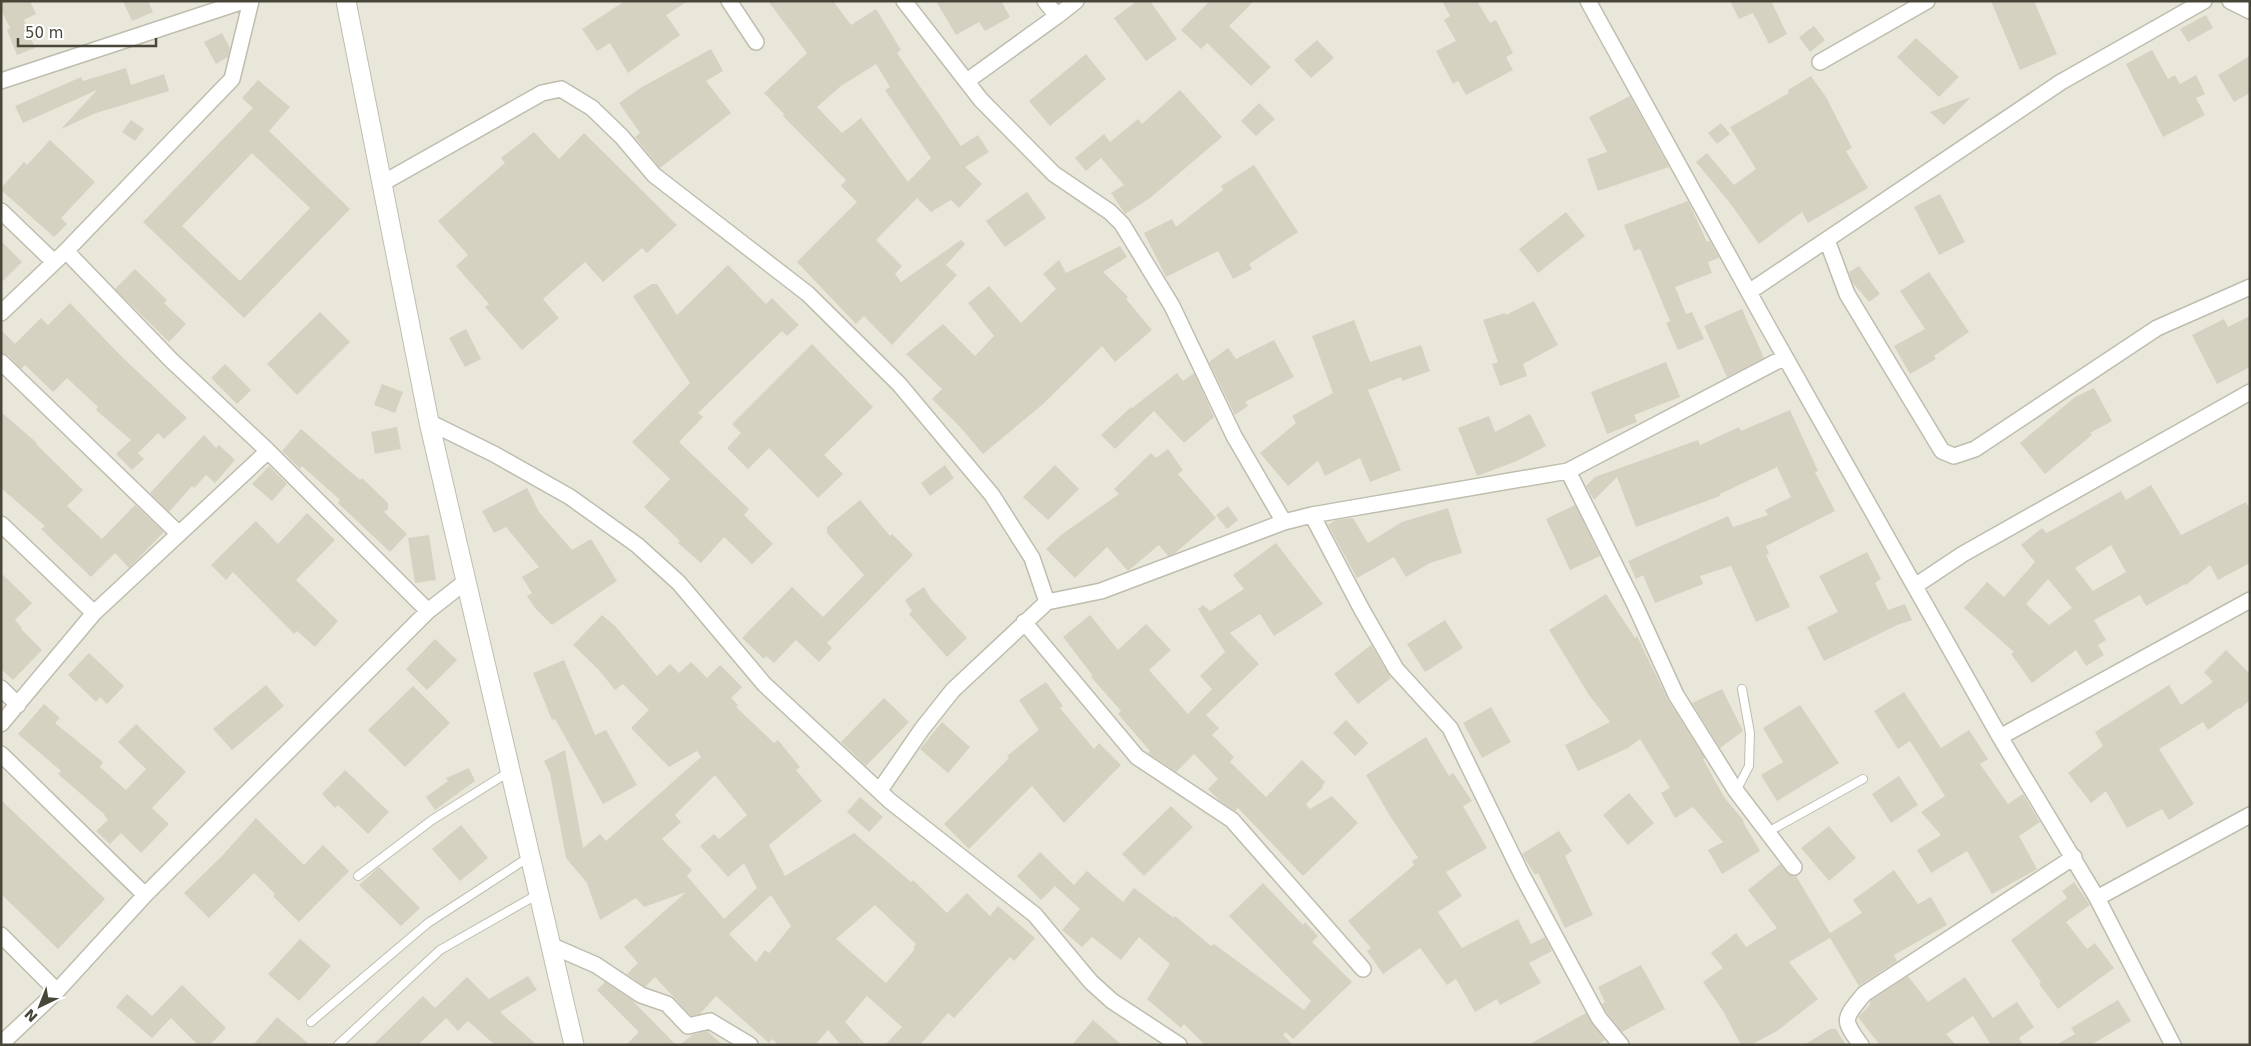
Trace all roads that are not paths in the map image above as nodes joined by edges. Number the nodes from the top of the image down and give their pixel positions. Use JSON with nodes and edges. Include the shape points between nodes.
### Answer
{"nodes":[{"id":1,"x":244,"y":1,"type":"edge"},
{"id":2,"x":251,"y":1,"type":"edge"},
{"id":3,"x":346,"y":1,"type":"edge"},
{"id":4,"x":729,"y":1,"type":"edge"},
{"id":5,"x":904,"y":1,"type":"edge"},
{"id":6,"x":1045,"y":1,"type":"edge"},
{"id":7,"x":1076,"y":1,"type":"edge"},
{"id":8,"x":1588,"y":1,"type":"edge"},
{"id":9,"x":1927,"y":1,"type":"edge"},
{"id":10,"x":2204,"y":1,"type":"edge"},
{"id":11,"x":2230,"y":1,"type":"edge"},
{"id":12,"x":211,"y":6,"type":"edge"},
{"id":13,"x":2250,"y":10,"type":"edge"},
{"id":14,"x":1057,"y":16,"type":"junction"},
{"id":15,"x":756,"y":42,"type":"dead end"},
{"id":16,"x":1820,"y":62,"type":"dead end"},
{"id":17,"x":1,"y":81,"type":"edge"},
{"id":18,"x":967,"y":81,"type":"junction"},
{"id":19,"x":381,"y":184,"type":"junction"},
{"id":20,"x":1,"y":211,"type":"edge"},
{"id":21,"x":1827,"y":240,"type":"junction"},
{"id":22,"x":66,"y":251,"type":"junction"},
{"id":23,"x":54,"y":262,"type":"junction"},
{"id":24,"x":2250,"y":287,"type":"edge"},
{"id":25,"x":1749,"y":292,"type":"junction"},
{"id":26,"x":1,"y":313,"type":"edge"},
{"id":27,"x":1785,"y":357,"type":"junction"},
{"id":28,"x":1,"y":362,"type":"edge"},
{"id":29,"x":2250,"y":392,"type":"edge"},
{"id":30,"x":429,"y":422,"type":"junction"},
{"id":31,"x":268,"y":451,"type":"junction"},
{"id":32,"x":1568,"y":471,"type":"junction"},
{"id":33,"x":1312,"y":514,"type":"junction"},
{"id":34,"x":1284,"y":522,"type":"junction"},
{"id":35,"x":1,"y":524,"type":"edge"},
{"id":36,"x":179,"y":534,"type":"junction"},
{"id":37,"x":465,"y":582,"type":"junction"},
{"id":38,"x":1915,"y":586,"type":"junction"},
{"id":39,"x":2250,"y":600,"type":"edge"},
{"id":40,"x":1047,"y":602,"type":"junction"},
{"id":41,"x":428,"y":611,"type":"junction"},
{"id":42,"x":94,"y":613,"type":"junction"},
{"id":43,"x":1024,"y":622,"type":"junction"},
{"id":44,"x":1,"y":688,"type":"edge"},
{"id":45,"x":1742,"y":689,"type":"dead end"},
{"id":46,"x":18,"y":705,"type":"junction"},
{"id":47,"x":1,"y":724,"type":"edge"},
{"id":48,"x":2000,"y":738,"type":"junction"},
{"id":49,"x":1,"y":754,"type":"edge"},
{"id":50,"x":509,"y":772,"type":"junction"},
{"id":51,"x":1863,"y":779,"type":"dead end"},
{"id":52,"x":880,"y":790,"type":"junction"},
{"id":53,"x":1736,"y":791,"type":"junction"},
{"id":54,"x":2250,"y":815,"type":"edge"},
{"id":55,"x":1766,"y":833,"type":"junction"},
{"id":56,"x":529,"y":857,"type":"junction"},
{"id":57,"x":2074,"y":857,"type":"junction"},
{"id":58,"x":1794,"y":867,"type":"dead end"},
{"id":59,"x":358,"y":876,"type":"dead end"},
{"id":60,"x":145,"y":895,"type":"junction"},
{"id":61,"x":533,"y":897,"type":"dead end"},
{"id":62,"x":2097,"y":898,"type":"junction"},
{"id":63,"x":1,"y":935,"type":"edge"},
{"id":64,"x":550,"y":945,"type":"junction"},
{"id":65,"x":1363,"y":969,"type":"dead end"},
{"id":66,"x":57,"y":991,"type":"junction"},
{"id":67,"x":311,"y":1022,"type":"dead end"},
{"id":68,"x":1,"y":1044,"type":"edge"},
{"id":69,"x":338,"y":1045,"type":"edge"},
{"id":70,"x":574,"y":1045,"type":"edge"},
{"id":71,"x":750,"y":1045,"type":"edge"},
{"id":72,"x":1179,"y":1045,"type":"edge"},
{"id":73,"x":1621,"y":1045,"type":"edge"},
{"id":74,"x":1861,"y":1045,"type":"edge"},
{"id":75,"x":2173,"y":1045,"type":"edge"}],
"edges":[{"from":1,"to":12,"type":"street"},
{"from":2,"to":22,"type":"street","via":[[232,79]]},
{"from":3,"to":19,"type":"street"},
{"from":4,"to":15,"type":"street"},
{"from":5,"to":18,"type":"street"},
{"from":6,"to":14,"type":"street"},
{"from":7,"to":14,"type":"street"},
{"from":8,"to":25,"type":"street"},
{"from":9,"to":16,"type":"street"},
{"from":10,"to":21,"type":"street","via":[[2061,82]]},
{"from":11,"to":13,"type":"street"},
{"from":12,"to":17,"type":"street"},
{"from":14,"to":18,"type":"street"},
{"from":18,"to":34,"type":"street","via":[[981,100],[1054,174],[1110,212],[1122,224],[1172,306],[1234,436]]},
{"from":19,"to":30,"type":"street"},
{"from":19,"to":40,"type":"street","via":[[542,92],[561,89],[578,99],[622,137],[654,175],[808,294],[899,384],[992,494],[1032,558]]},
{"from":20,"to":23,"type":"street"},
{"from":21,"to":24,"type":"street","via":[[1847,294],[1942,451],[1954,456],[1975,449],[2157,328]]},
{"from":21,"to":25,"type":"street"},
{"from":22,"to":23,"type":"street"},
{"from":22,"to":31,"type":"street","via":[[171,360]]},
{"from":23,"to":26,"type":"street"},
{"from":25,"to":27,"type":"street"},
{"from":27,"to":32,"type":"street"},
{"from":27,"to":38,"type":"street"},
{"from":28,"to":36,"type":"street"},
{"from":29,"to":38,"type":"street","via":[[1963,554]]},
{"from":30,"to":37,"type":"street"},
{"from":30,"to":52,"type":"street","via":[[570,497],[638,545],[679,583],[764,684]]},
{"from":31,"to":36,"type":"street"},
{"from":31,"to":41,"type":"street"},
{"from":32,"to":33,"type":"street"},
{"from":32,"to":53,"type":"street","via":[[1676,694]]},
{"from":33,"to":34,"type":"street"},
{"from":33,"to":73,"type":"street","via":[[1396,669],[1450,728],[1522,875],[1599,1018]]},
{"from":34,"to":40,"type":"street","via":[[1101,591]]},
{"from":35,"to":42,"type":"street"},
{"from":36,"to":42,"type":"street"},
{"from":37,"to":41,"type":"street"},
{"from":37,"to":50,"type":"street"},
{"from":38,"to":48,"type":"street"},
{"from":39,"to":48,"type":"street"},
{"from":40,"to":43,"type":"street"},
{"from":41,"to":60,"type":"street"},
{"from":42,"to":46,"type":"street"},
{"from":43,"to":52,"type":"street","via":[[953,690]]},
{"from":43,"to":65,"type":"street","via":[[1137,757],[1232,820]]},
{"from":44,"to":46,"type":"street"},
{"from":45,"to":53,"type":"lane","via":[[1750,733],[1749,766]]},
{"from":46,"to":47,"type":"street"},
{"from":48,"to":57,"type":"street"},
{"from":49,"to":60,"type":"street"},
{"from":50,"to":56,"type":"street"},
{"from":50,"to":59,"type":"lane","via":[[432,820]]},
{"from":51,"to":55,"type":"lane"},
{"from":52,"to":72,"type":"street","via":[[1035,915],[1091,982],[1112,1001]]},
{"from":53,"to":55,"type":"street"},
{"from":54,"to":62,"type":"street"},
{"from":55,"to":58,"type":"street"},
{"from":56,"to":64,"type":"street"},
{"from":56,"to":67,"type":"lane","via":[[428,923]]},
{"from":57,"to":62,"type":"street"},
{"from":57,"to":74,"type":"street","via":[[1864,994],[1846,1020]]},
{"from":60,"to":66,"type":"street"},
{"from":61,"to":69,"type":"lane","via":[[440,950]]},
{"from":62,"to":75,"type":"street"},
{"from":63,"to":66,"type":"street"},
{"from":64,"to":70,"type":"street"},
{"from":64,"to":71,"type":"street","via":[[596,965],[641,995],[666,1004],[688,1026],[710,1021]]},
{"from":66,"to":68,"type":"street"}]}
